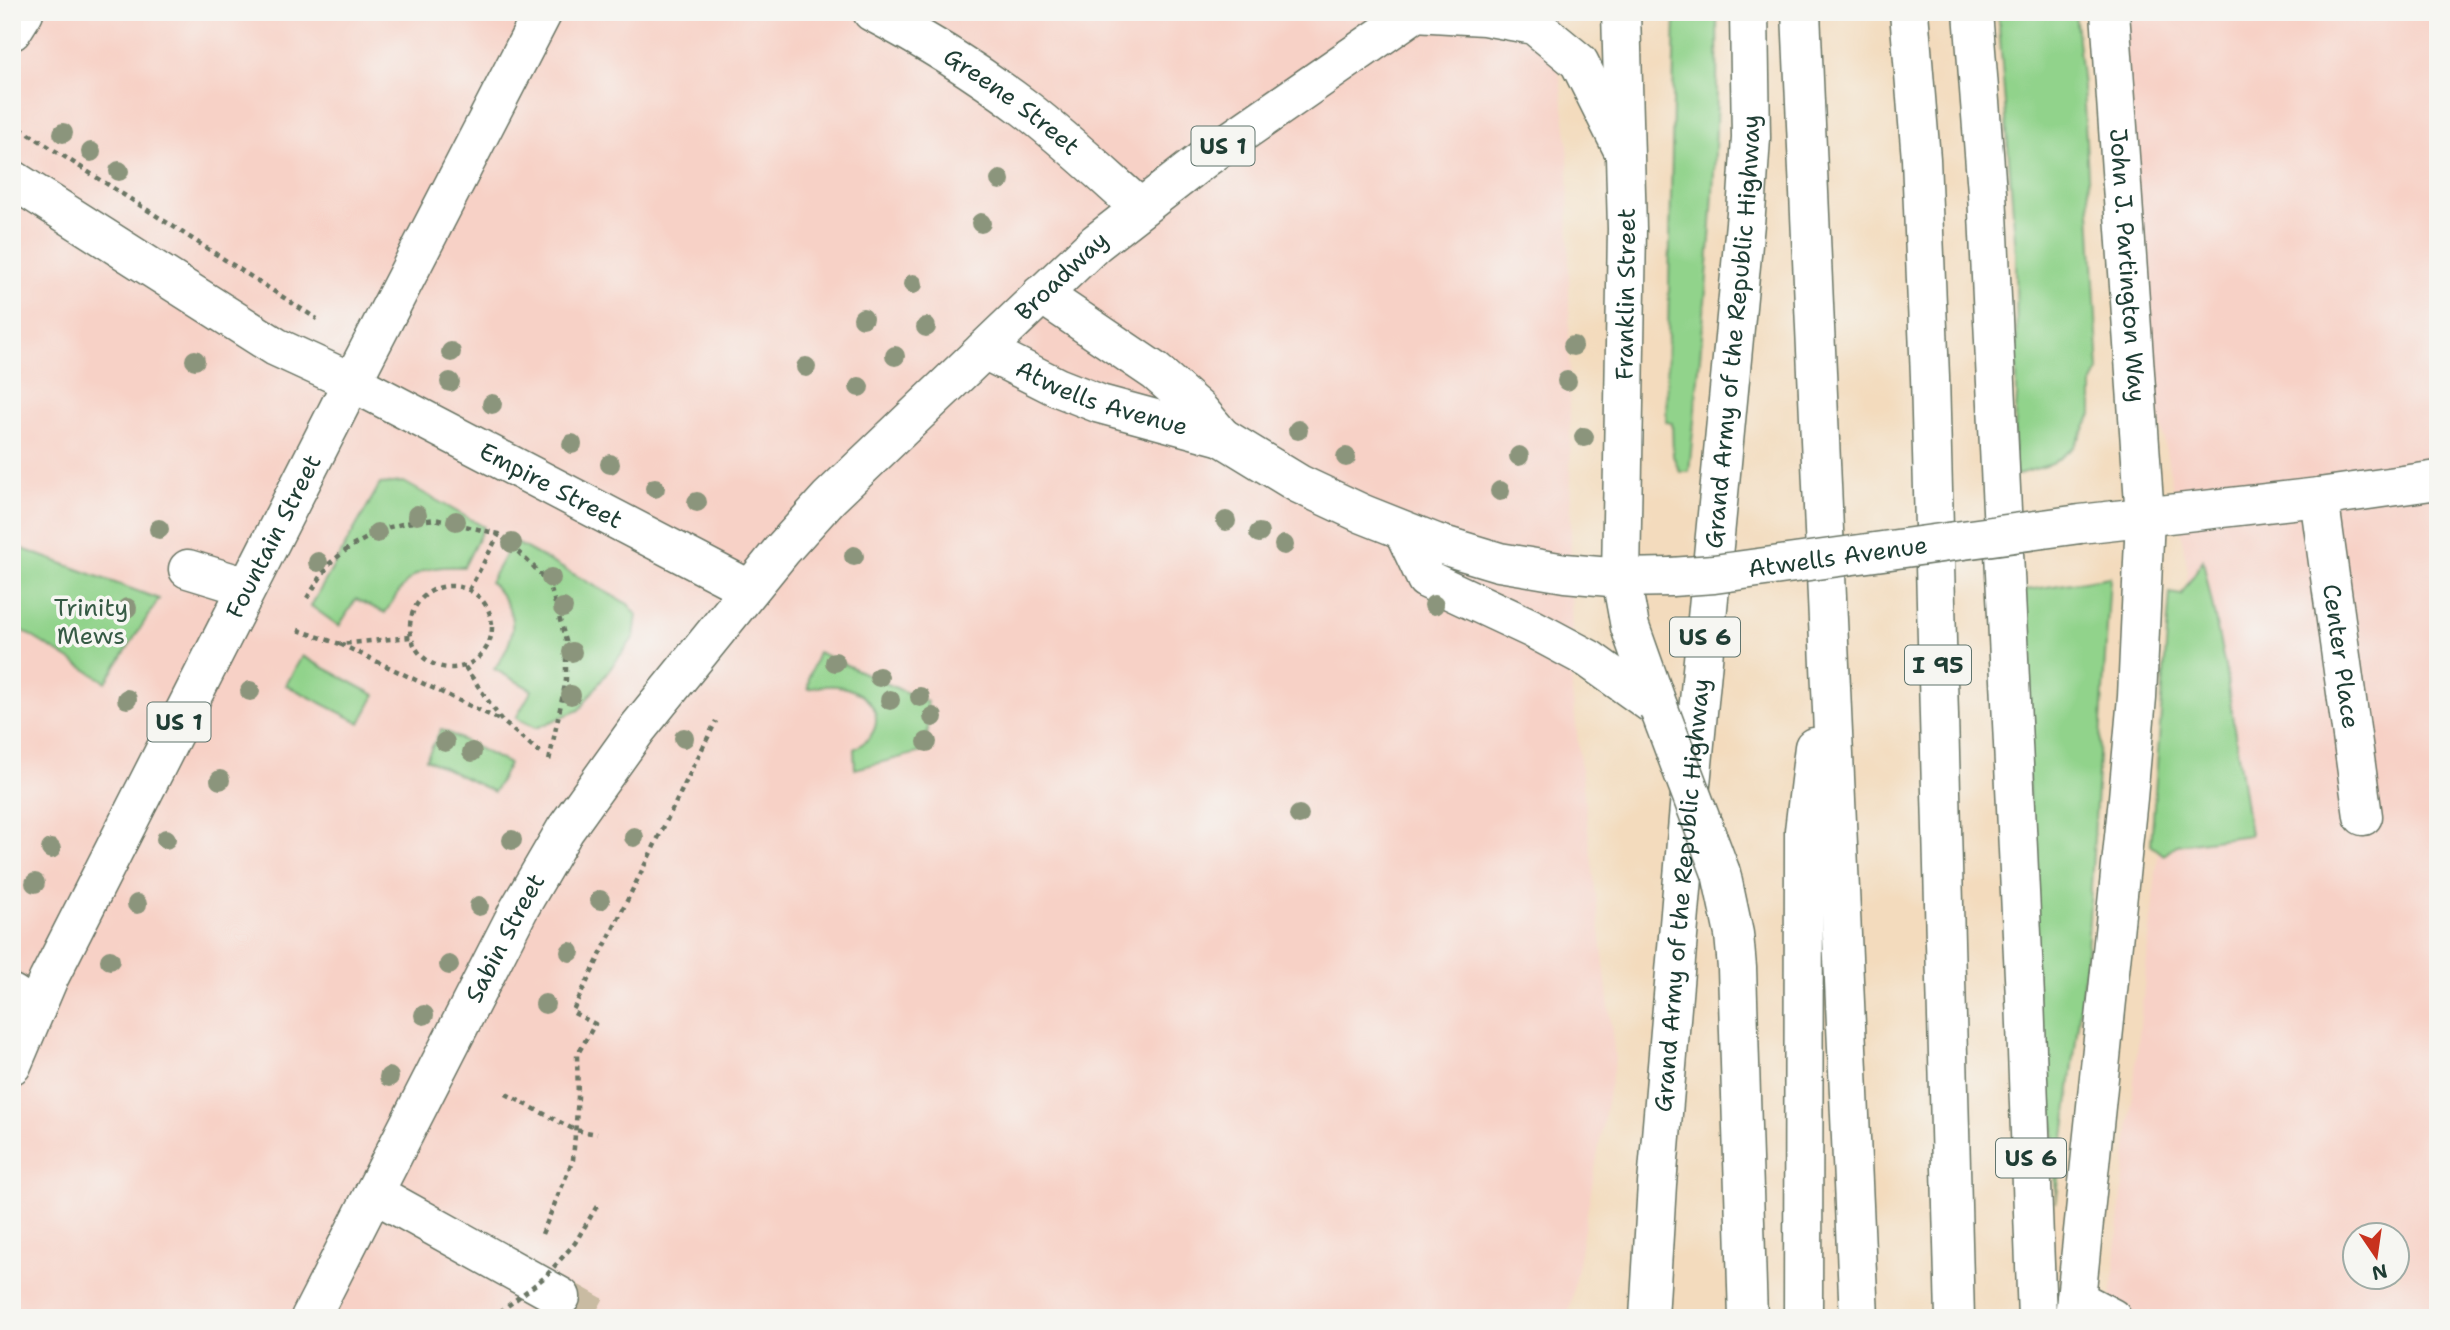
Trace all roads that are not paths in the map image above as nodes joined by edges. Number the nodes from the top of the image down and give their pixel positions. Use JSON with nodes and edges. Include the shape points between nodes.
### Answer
{"nodes":[{"id":1,"x":24,"y":12,"type":"edge"},
{"id":2,"x":543,"y":12,"type":"edge"},
{"id":3,"x":872,"y":12,"type":"edge"},
{"id":4,"x":1415,"y":12,"type":"edge"},
{"id":5,"x":1621,"y":12,"type":"edge"},
{"id":6,"x":1749,"y":12,"type":"edge"},
{"id":7,"x":1801,"y":12,"type":"edge"},
{"id":8,"x":1909,"y":12,"type":"edge"},
{"id":9,"x":1973,"y":12,"type":"edge"},
{"id":10,"x":2110,"y":12,"type":"edge"},
{"id":11,"x":12,"y":31,"type":"edge"},
{"id":12,"x":1626,"y":157,"type":"junction"},
{"id":13,"x":12,"y":179,"type":"edge"},
{"id":14,"x":1139,"y":207,"type":"junction"},
{"id":15,"x":1041,"y":294,"type":"junction"},
{"id":16,"x":984,"y":350,"type":"junction"},
{"id":17,"x":352,"y":382,"type":"junction"},
{"id":18,"x":1222,"y":437,"type":"junction"},
{"id":19,"x":2437,"y":485,"type":"edge"},
{"id":20,"x":2319,"y":497,"type":"junction"},
{"id":21,"x":2146,"y":517,"type":"junction"},
{"id":22,"x":1404,"y":532,"type":"junction"},
{"id":23,"x":188,"y":569,"type":"dead end"},
{"id":24,"x":1621,"y":578,"type":"junction"},
{"id":25,"x":247,"y":587,"type":"junction"},
{"id":26,"x":750,"y":589,"type":"junction"},
{"id":27,"x":1827,"y":634,"type":"junction"},
{"id":28,"x":1660,"y":709,"type":"junction"},
{"id":29,"x":2363,"y":816,"type":"dead end"},
{"id":30,"x":2025,"y":998,"type":"junction"},
{"id":31,"x":24,"y":1001,"type":"edge"},
{"id":32,"x":12,"y":1065,"type":"edge"},
{"id":33,"x":374,"y":1193,"type":"junction"},
{"id":34,"x":1652,"y":1262,"type":"junction"},
{"id":35,"x":561,"y":1297,"type":"tunnel mouth"},
{"id":36,"x":2075,"y":1308,"type":"edge"},
{"id":37,"x":310,"y":1318,"type":"edge"},
{"id":38,"x":1641,"y":1318,"type":"edge"},
{"id":39,"x":1649,"y":1318,"type":"edge"},
{"id":40,"x":1748,"y":1318,"type":"edge"},
{"id":41,"x":1802,"y":1318,"type":"edge"},
{"id":42,"x":1859,"y":1318,"type":"edge"},
{"id":43,"x":1955,"y":1318,"type":"edge"},
{"id":44,"x":2013,"y":1318,"type":"edge"},
{"id":45,"x":2037,"y":1318,"type":"edge"},
{"id":46,"x":2112,"y":1318,"type":"edge"}],
"edges":[{"from":1,"to":11,"type":"main road"},
{"from":2,"to":17,"type":"main road","name":"Fountain Street"},
{"from":3,"to":14,"type":"main road","name":"Greene Street","via":[[938,49],[1025,109]]},
{"from":4,"to":12,"type":"main road","via":[[1483,16],[1534,26],[1579,62]]},
{"from":4,"to":14,"type":"main road","name":"Broadway","number":"US 1"},
{"from":5,"to":12,"type":"main road","name":"Franklin Street"},
{"from":6,"to":34,"type":"main road","name":"Grand Army of the Republic Highway","number":"US 6","via":[[1751,125],[1746,213],[1689,795]]},
{"from":7,"to":27,"type":"main road"},
{"from":8,"to":43,"type":"main road","number":"I 95","via":[[1930,377]]},
{"from":9,"to":30,"type":"main road","number":"US 6","via":[[1987,192]]},
{"from":10,"to":21,"type":"main road","name":"John J. Partington Way"},
{"from":12,"to":24,"type":"main road","name":"Franklin Street"},
{"from":13,"to":17,"type":"main road","name":"Empire Street","via":[[276,347]]},
{"from":14,"to":15,"type":"main road","name":"Broadway","number":"US 1"},
{"from":15,"to":16,"type":"main road","name":"Broadway","number":"US 1"},
{"from":15,"to":18,"type":"main road","name":"Atwells Avenue","via":[[1156,372]]},
{"from":16,"to":18,"type":"main road","name":"Atwells Avenue","via":[[1100,404]]},
{"from":16,"to":26,"type":"main road","name":"Broadway","number":"US 1","via":[[813,514]]},
{"from":17,"to":25,"type":"main road","name":"Fountain Street","number":"US 1"},
{"from":17,"to":26,"type":"main road","name":"Empire Street"},
{"from":18,"to":22,"type":"main road","name":"Atwells Avenue","via":[[1299,484]]},
{"from":19,"to":20,"type":"main road","name":"Atwells Avenue"},
{"from":20,"to":21,"type":"main road","name":"Atwells Avenue"},
{"from":20,"to":29,"type":"main road","name":"Center Place"},
{"from":21,"to":24,"type":"main road","name":"Atwells Avenue","bridge":true,"via":[[1714,574]]},
{"from":21,"to":36,"type":"main road","name":"John J. Partington Way","via":[[2124,844]]},
{"from":22,"to":24,"type":"main road","name":"Atwells Avenue","via":[[1499,562]]},
{"from":22,"to":28,"type":"main road","via":[[1426,579],[1589,659]]},
{"from":23,"to":25,"type":"main road"},
{"from":24,"to":28,"type":"main road","name":"Franklin Street","via":[[1630,627]]},
{"from":25,"to":31,"type":"main road","name":"Fountain Street","number":"US 1","via":[[65,945]]},
{"from":26,"to":33,"type":"main road","name":"Sabin Street","number":"US 1","via":[[638,728],[559,840]]},
{"from":27,"to":41,"type":"main road","via":[[1804,831]]},
{"from":27,"to":42,"type":"main road"},
{"from":28,"to":40,"type":"main road","name":"Franklin Street","bridge":true,"via":[[1721,873],[1734,934]]},
{"from":30,"to":44,"type":"main road","via":[[2007,1111]]},
{"from":30,"to":45,"type":"main road","number":"US 6"},
{"from":31,"to":32,"type":"main road","name":"Fountain Street","number":"US 1"},
{"from":33,"to":35,"type":"main road"},
{"from":33,"to":37,"type":"main road","name":"Sabin Street","number":"US 1"},
{"from":34,"to":38,"type":"main road"},
{"from":34,"to":39,"type":"main road","name":"Grand Army of the Republic Highway","number":"US 6"},
{"from":36,"to":46,"type":"main road"}]}
